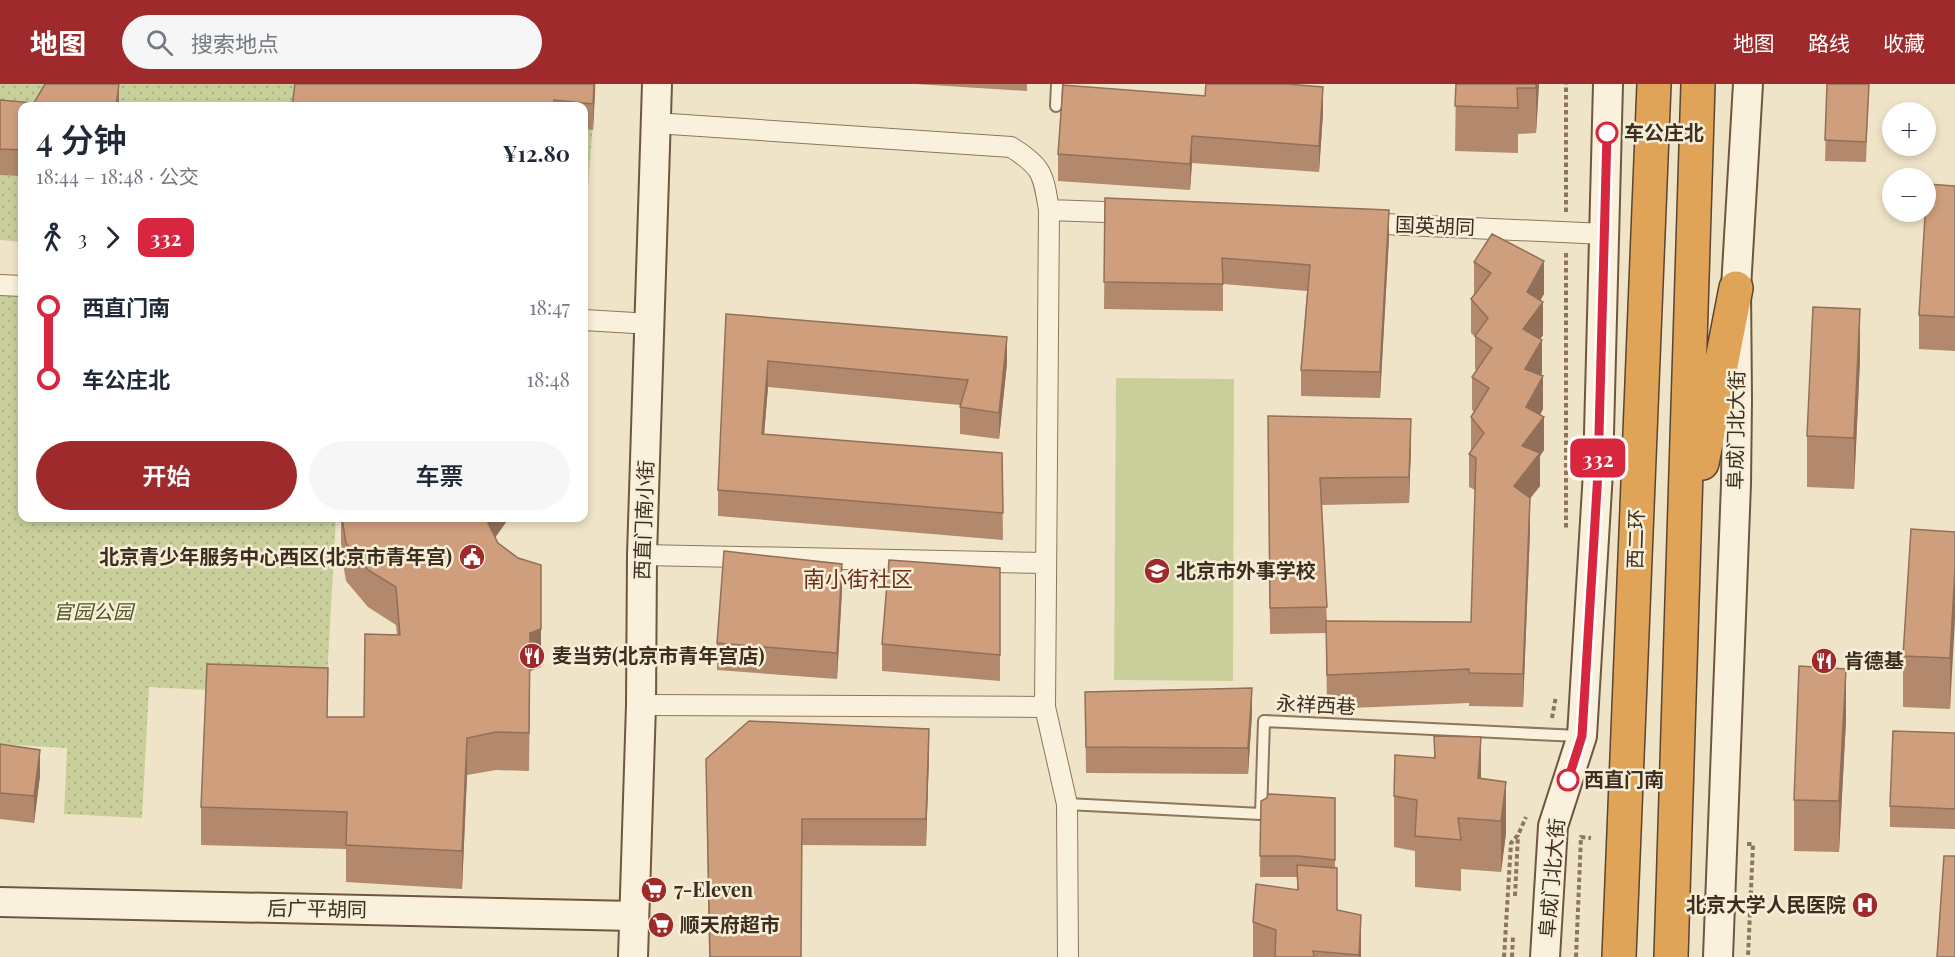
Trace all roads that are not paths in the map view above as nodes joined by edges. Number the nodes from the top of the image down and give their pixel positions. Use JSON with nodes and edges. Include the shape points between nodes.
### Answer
{"nodes":[{"id":1,"x":657,"y":84,"type":"edge"},
{"id":2,"x":1057,"y":84,"type":"edge"},
{"id":3,"x":1608,"y":84,"type":"edge"},
{"id":4,"x":1654,"y":84,"type":"edge"},
{"id":5,"x":1698,"y":84,"type":"edge"},
{"id":6,"x":1748,"y":84,"type":"edge"},
{"id":7,"x":1056,"y":106,"type":"dead end"},
{"id":8,"x":655,"y":123,"type":"junction"},
{"id":9,"x":1049,"y":210,"type":"junction"},
{"id":10,"x":1155,"y":214,"type":"edge"},
{"id":11,"x":1342,"y":222,"type":"edge"},
{"id":12,"x":1605,"y":234,"type":"junction"},
{"id":13,"x":0,"y":285,"type":"edge"},
{"id":14,"x":18,"y":286,"type":"edge"},
{"id":15,"x":1736,"y":288,"type":"junction"},
{"id":16,"x":588,"y":320,"type":"edge"},
{"id":17,"x":651,"y":324,"type":"junction"},
{"id":18,"x":642,"y":555,"type":"junction"},
{"id":19,"x":1046,"y":563,"type":"junction"},
{"id":20,"x":1683,"y":565,"type":"junction"},
{"id":21,"x":641,"y":705,"type":"junction"},
{"id":22,"x":1045,"y":707,"type":"junction"},
{"id":23,"x":1582,"y":736,"type":"junction"},
{"id":24,"x":1067,"y":804,"type":"junction"},
{"id":25,"x":0,"y":902,"type":"edge"},
{"id":26,"x":634,"y":916,"type":"junction"},
{"id":27,"x":633,"y":957,"type":"edge"},
{"id":28,"x":1068,"y":957,"type":"edge"},
{"id":29,"x":1545,"y":957,"type":"edge"},
{"id":30,"x":1619,"y":957,"type":"edge"},
{"id":31,"x":1671,"y":957,"type":"edge"},
{"id":32,"x":1718,"y":957,"type":"edge"}],
"edges":[{"from":1,"to":8,"type":"street","name":"西直门南小街"},
{"from":2,"to":7,"type":"lane"},
{"from":3,"to":12,"type":"street","name":"阜成门北大街"},
{"from":4,"to":30,"type":"highway","name":"西二环"},
{"from":5,"to":20,"type":"highway"},
{"from":6,"to":15,"type":"street","name":"阜成门北大街"},
{"from":8,"to":9,"type":"street","via":[[1011,147],[1028,158],[1044,177]]},
{"from":8,"to":17,"type":"street","name":"西直门南小街"},
{"from":9,"to":10,"type":"street"},
{"from":9,"to":19,"type":"street"},
{"from":11,"to":12,"type":"street","name":"国英胡同"},
{"from":12,"to":23,"type":"street","name":"阜成门北大街","via":[[1598,472]]},
{"from":13,"to":14,"type":"street"},
{"from":15,"to":20,"type":"highway"},
{"from":15,"to":32,"type":"street","name":"阜成门北大街","via":[[1736,484]]},
{"from":16,"to":17,"type":"street"},
{"from":17,"to":18,"type":"street","name":"西直门南小街"},
{"from":18,"to":19,"type":"street"},
{"from":18,"to":21,"type":"street","name":"西直门南小街"},
{"from":19,"to":22,"type":"street"},
{"from":20,"to":31,"type":"highway"},
{"from":21,"to":22,"type":"street"},
{"from":21,"to":26,"type":"street","name":"西直门南小街"},
{"from":22,"to":24,"type":"street"},
{"from":23,"to":24,"type":"lane","name":"永祥西巷","via":[[1264,721],[1262,814]]},
{"from":23,"to":29,"type":"street","name":"阜成门北大街","via":[[1552,826]]},
{"from":24,"to":28,"type":"street"},
{"from":25,"to":26,"type":"street","name":"后广平胡同"},
{"from":26,"to":27,"type":"street","name":"西直门南小街"}]}
